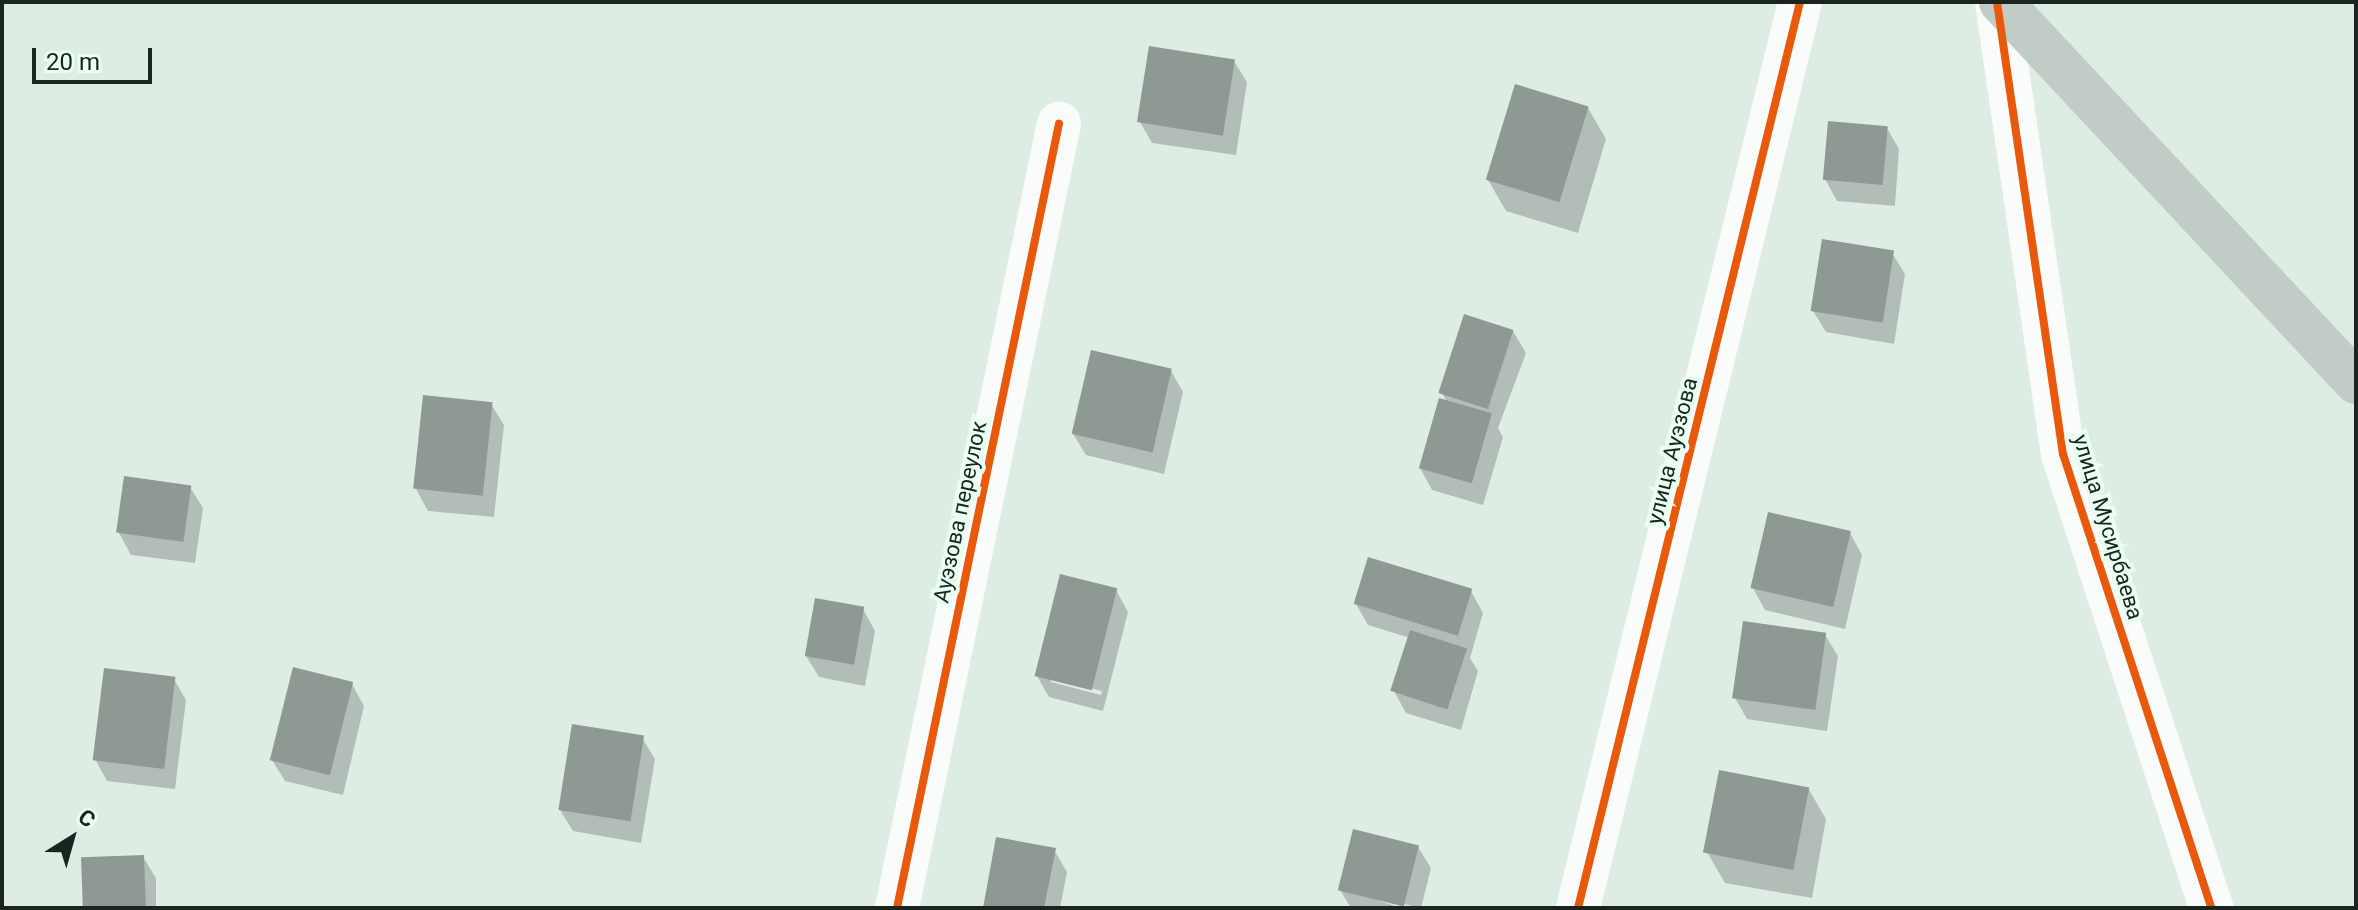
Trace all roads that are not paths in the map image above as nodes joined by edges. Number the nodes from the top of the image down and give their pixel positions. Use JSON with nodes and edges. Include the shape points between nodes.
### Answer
{"nodes":[{"id":1,"x":1800,"y":2,"type":"edge"},
{"id":2,"x":1999,"y":2,"type":"edge"},
{"id":3,"x":1059,"y":124,"type":"dead end"},
{"id":4,"x":2356,"y":382,"type":"edge"},
{"id":5,"x":897,"y":908,"type":"edge"},
{"id":6,"x":1578,"y":908,"type":"edge"},
{"id":7,"x":2211,"y":908,"type":"edge"}],
"edges":[{"from":1,"to":6,"type":"street","name":"улица Ауэзова"},
{"from":2,"to":4,"type":"main road"},
{"from":2,"to":7,"type":"street","name":"улица Мусирбаева","via":[[2063,454]]},
{"from":3,"to":5,"type":"street","name":"Ауэзова переулок"}]}
